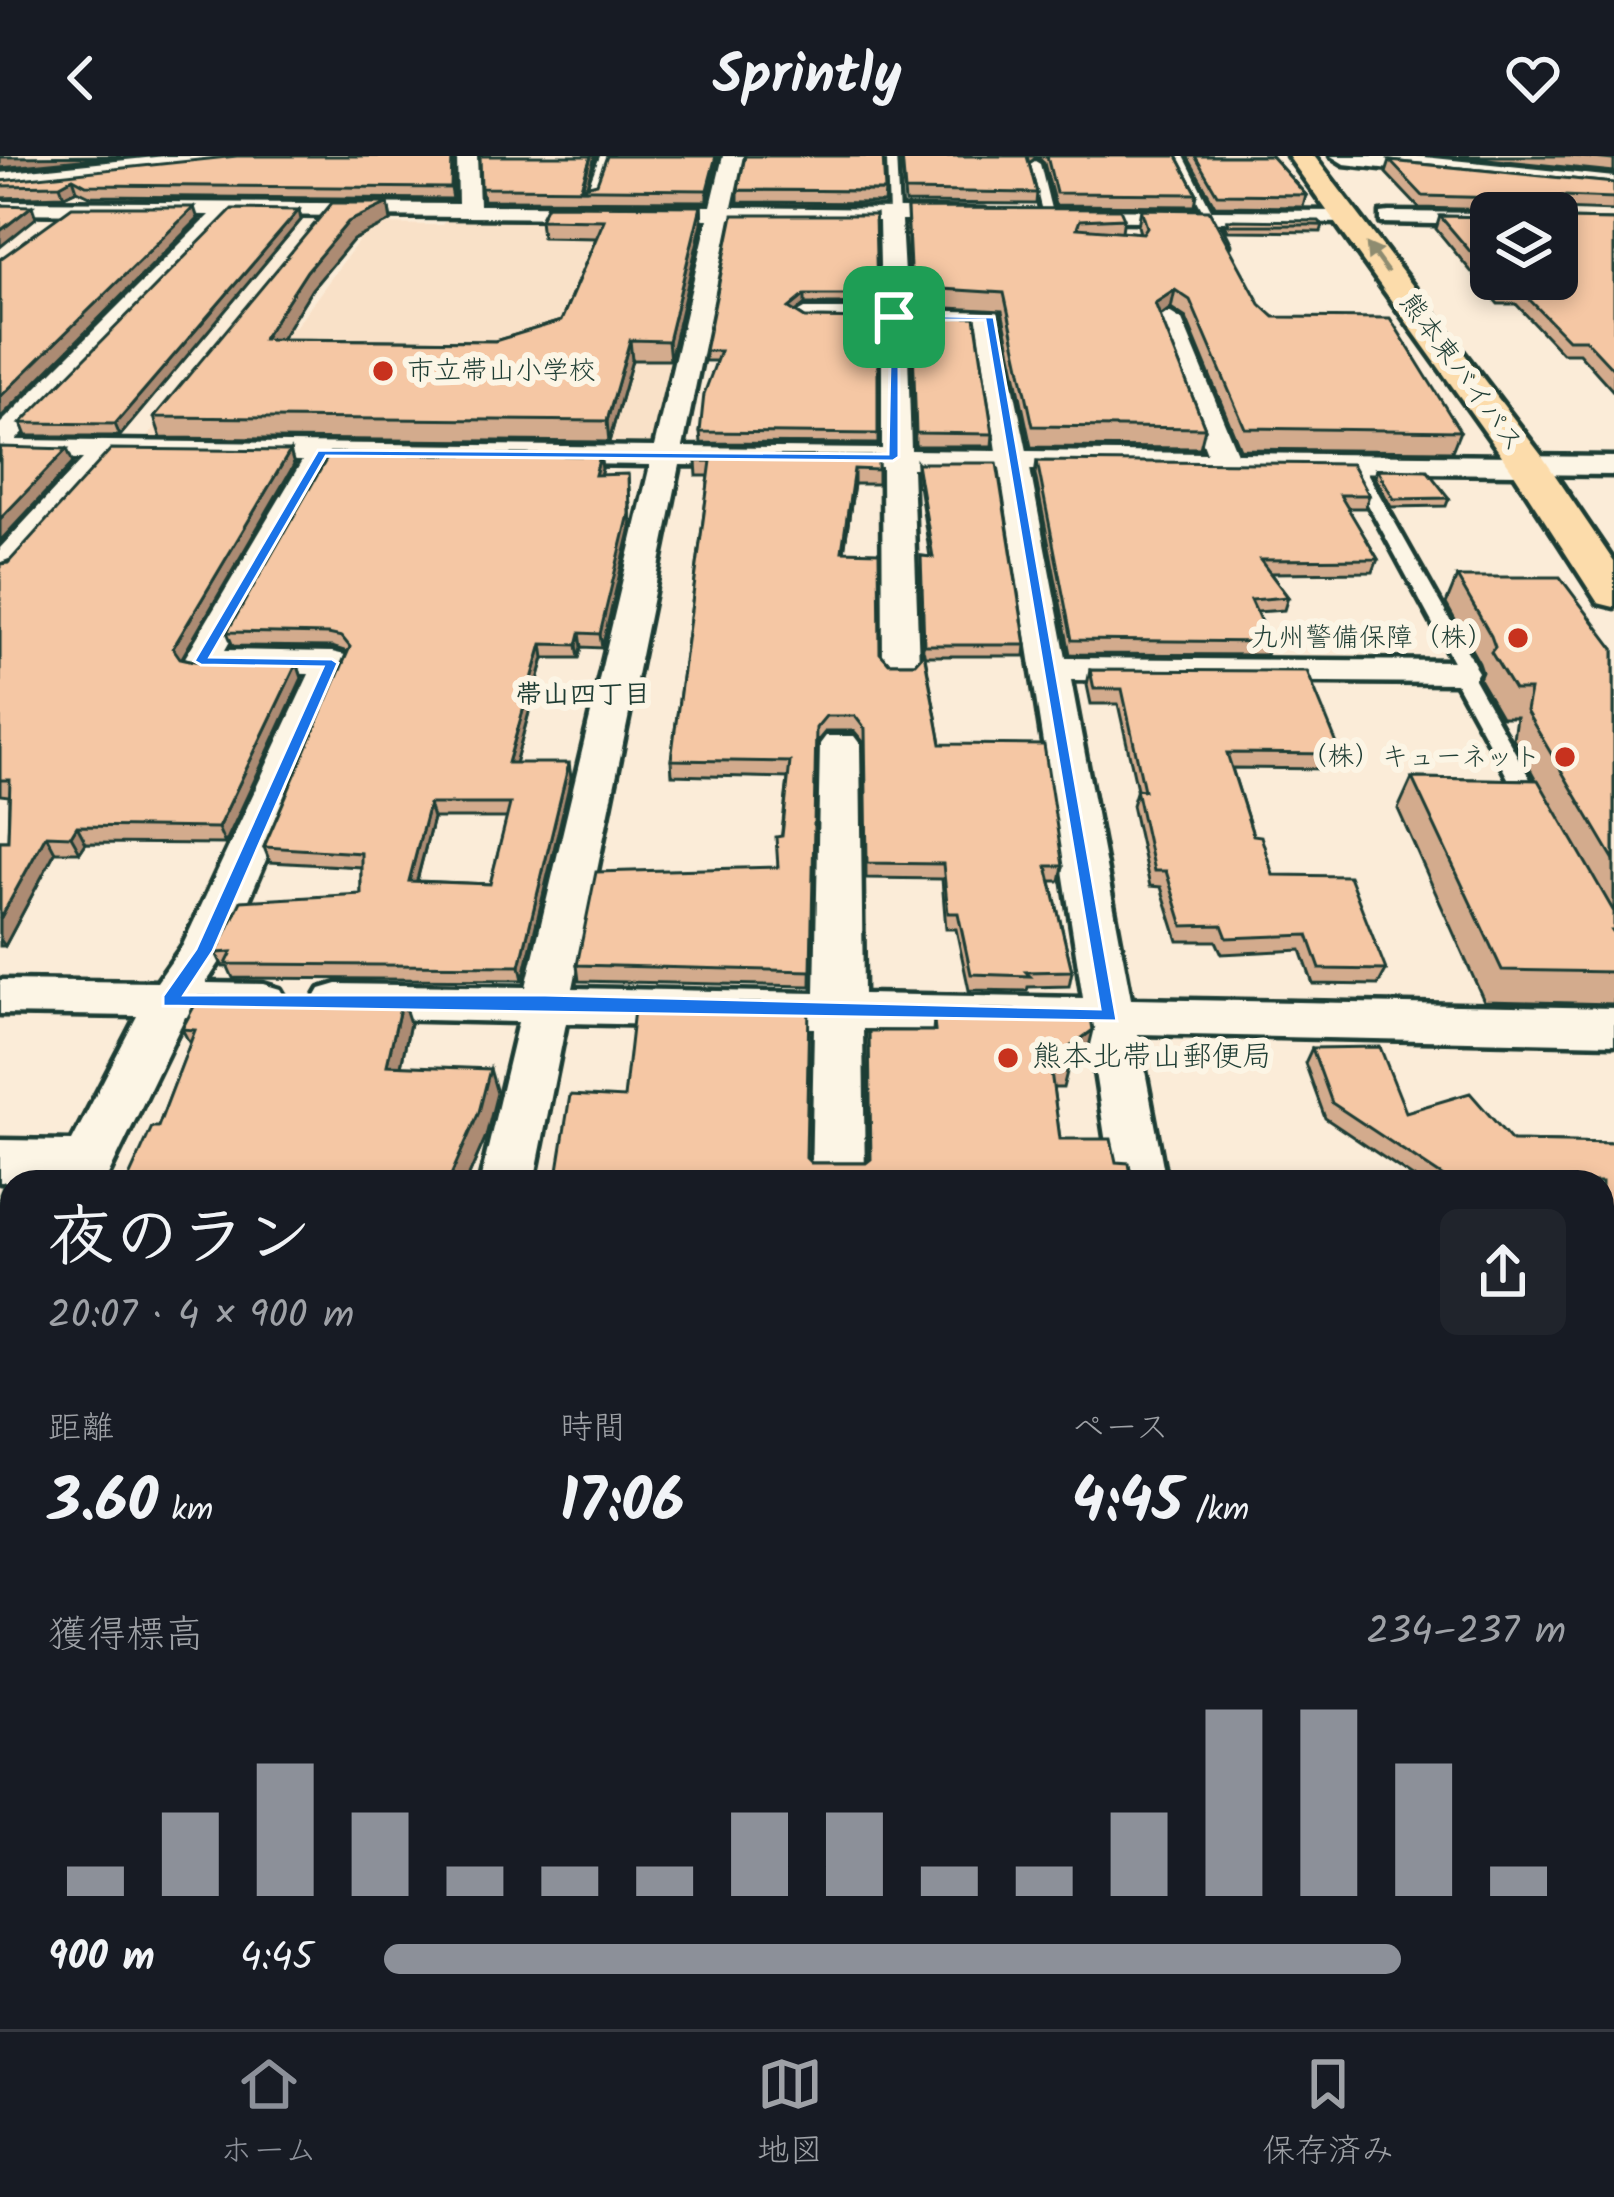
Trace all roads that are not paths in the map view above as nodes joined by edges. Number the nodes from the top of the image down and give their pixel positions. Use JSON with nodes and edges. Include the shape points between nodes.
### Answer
{"nodes":[{"id":1,"x":238,"y":156,"type":"edge"},
{"id":2,"x":605,"y":156,"type":"edge"},
{"id":3,"x":733,"y":156,"type":"edge"},
{"id":4,"x":1179,"y":156,"type":"edge"},
{"id":5,"x":1300,"y":156,"type":"edge"},
{"id":6,"x":1343,"y":156,"type":"edge"},
{"id":7,"x":838,"y":157,"type":"edge"},
{"id":8,"x":474,"y":158,"type":"edge"},
{"id":9,"x":124,"y":164,"type":"edge"},
{"id":10,"x":1035,"y":164,"type":"edge"},
{"id":11,"x":0,"y":181,"type":"edge"},
{"id":12,"x":1614,"y":185,"type":"edge"},
{"id":13,"x":589,"y":193,"type":"edge"},
{"id":14,"x":0,"y":207,"type":"edge"},
{"id":15,"x":69,"y":208,"type":"junction"},
{"id":16,"x":227,"y":208,"type":"junction"},
{"id":17,"x":328,"y":209,"type":"junction"},
{"id":18,"x":469,"y":211,"type":"junction"},
{"id":19,"x":721,"y":213,"type":"junction"},
{"id":20,"x":892,"y":214,"type":"junction"},
{"id":21,"x":1027,"y":215,"type":"junction"},
{"id":22,"x":1211,"y":217,"type":"junction"},
{"id":23,"x":1347,"y":217,"type":"junction"},
{"id":24,"x":1389,"y":218,"type":"junction"},
{"id":25,"x":1470,"y":219,"type":"edge"},
{"id":26,"x":35,"y":236,"type":"edge"},
{"id":27,"x":300,"y":244,"type":"edge"},
{"id":28,"x":1418,"y":256,"type":"dead end"},
{"id":29,"x":1233,"y":258,"type":"edge"},
{"id":30,"x":805,"y":316,"type":"edge"},
{"id":31,"x":894,"y":317,"type":"junction"},
{"id":32,"x":1169,"y":320,"type":"edge"},
{"id":33,"x":1547,"y":427,"type":"dead end"},
{"id":34,"x":128,"y":444,"type":"junction"},
{"id":35,"x":0,"y":445,"type":"edge"},
{"id":36,"x":322,"y":452,"type":"junction"},
{"id":37,"x":664,"y":456,"type":"junction"},
{"id":38,"x":893,"y":457,"type":"junction"},
{"id":39,"x":1010,"y":458,"type":"junction"},
{"id":40,"x":1226,"y":461,"type":"junction"},
{"id":41,"x":1353,"y":462,"type":"junction"},
{"id":42,"x":1528,"y":464,"type":"junction"},
{"id":43,"x":1576,"y":465,"type":"junction"},
{"id":44,"x":1614,"y":466,"type":"edge"},
{"id":45,"x":1601,"y":498,"type":"dead end"},
{"id":46,"x":0,"y":568,"type":"edge"},
{"id":47,"x":1614,"y":594,"type":"edge"},
{"id":48,"x":901,"y":667,"type":"edge"},
{"id":49,"x":1049,"y":669,"type":"junction"},
{"id":50,"x":1460,"y":672,"type":"junction"},
{"id":51,"x":839,"y":744,"type":"dead end"},
{"id":52,"x":1548,"y":830,"type":"edge"},
{"id":53,"x":0,"y":997,"type":"edge"},
{"id":54,"x":170,"y":1001,"type":"junction"},
{"id":55,"x":545,"y":1002,"type":"junction"},
{"id":56,"x":840,"y":1009,"type":"junction"},
{"id":57,"x":1111,"y":1016,"type":"junction"},
{"id":58,"x":1614,"y":1026,"type":"edge"},
{"id":59,"x":0,"y":1161,"type":"edge"},
{"id":60,"x":62,"y":1170,"type":"edge"},
{"id":61,"x":84,"y":1170,"type":"edge"},
{"id":62,"x":509,"y":1170,"type":"edge"},
{"id":63,"x":838,"y":1170,"type":"edge"},
{"id":64,"x":1137,"y":1170,"type":"edge"}],
"edges":[{"from":1,"to":9,"type":"street"},
{"from":2,"to":13,"type":"lane"},
{"from":3,"to":19,"type":"street"},
{"from":4,"to":22,"type":"lane"},
{"from":5,"to":23,"type":"highway","name":"熊本東バイパス"},
{"from":6,"to":12,"type":"street"},
{"from":6,"to":24,"type":"highway","name":"熊本東バイパス"},
{"from":7,"to":20,"type":"lane","via":[[892,158]]},
{"from":8,"to":18,"type":"street"},
{"from":9,"to":11,"type":"street"},
{"from":9,"to":15,"type":"street"},
{"from":10,"to":21,"type":"lane"},
{"from":14,"to":15,"type":"street"},
{"from":15,"to":16,"type":"street"},
{"from":15,"to":26,"type":"street"},
{"from":16,"to":17,"type":"street"},
{"from":16,"to":35,"type":"street"},
{"from":17,"to":18,"type":"street"},
{"from":17,"to":27,"type":"street"},
{"from":18,"to":19,"type":"street"},
{"from":19,"to":20,"type":"street"},
{"from":19,"to":37,"type":"street"},
{"from":20,"to":21,"type":"street"},
{"from":20,"to":31,"type":"street"},
{"from":21,"to":22,"type":"street","via":[[1127,223]]},
{"from":22,"to":23,"type":"street"},
{"from":22,"to":29,"type":"lane"},
{"from":42,"to":23,"type":"highway","name":"熊本東バイパス","one_way":true},
{"from":24,"to":25,"type":"street"},
{"from":24,"to":28,"type":"highway","name":"熊本東バイパス"},
{"from":30,"to":31,"type":"street"},
{"from":31,"to":38,"type":"street"},
{"from":31,"to":39,"type":"street","via":[[989,317]]},
{"from":32,"to":40,"type":"street"},
{"from":33,"to":43,"type":"highway","name":"熊本東バイパス"},
{"from":34,"to":35,"type":"street"},
{"from":34,"to":36,"type":"street"},
{"from":34,"to":46,"type":"street"},
{"from":36,"to":37,"type":"street"},
{"from":36,"to":54,"type":"street","via":[[201,661],[332,663],[204,951]]},
{"from":37,"to":38,"type":"street"},
{"from":37,"to":55,"type":"street"},
{"from":38,"to":39,"type":"street"},
{"from":38,"to":48,"type":"street"},
{"from":39,"to":40,"type":"street"},
{"from":39,"to":49,"type":"street"},
{"from":40,"to":41,"type":"street"},
{"from":41,"to":42,"type":"street"},
{"from":41,"to":50,"type":"lane","via":[[1465,665]]},
{"from":42,"to":43,"type":"street"},
{"from":42,"to":47,"type":"highway","name":"熊本東バイパス"},
{"from":43,"to":44,"type":"street"},
{"from":43,"to":45,"type":"highway","name":"熊本東バイパス"},
{"from":49,"to":50,"type":"street"},
{"from":49,"to":57,"type":"street"},
{"from":50,"to":52,"type":"lane"},
{"from":51,"to":56,"type":"street"},
{"from":53,"to":54,"type":"street"},
{"from":54,"to":55,"type":"street"},
{"from":54,"to":61,"type":"street"},
{"from":55,"to":56,"type":"street"},
{"from":55,"to":62,"type":"street"},
{"from":56,"to":57,"type":"street"},
{"from":56,"to":63,"type":"street"},
{"from":57,"to":58,"type":"street"},
{"from":57,"to":64,"type":"street"},
{"from":59,"to":60,"type":"street"}]}
